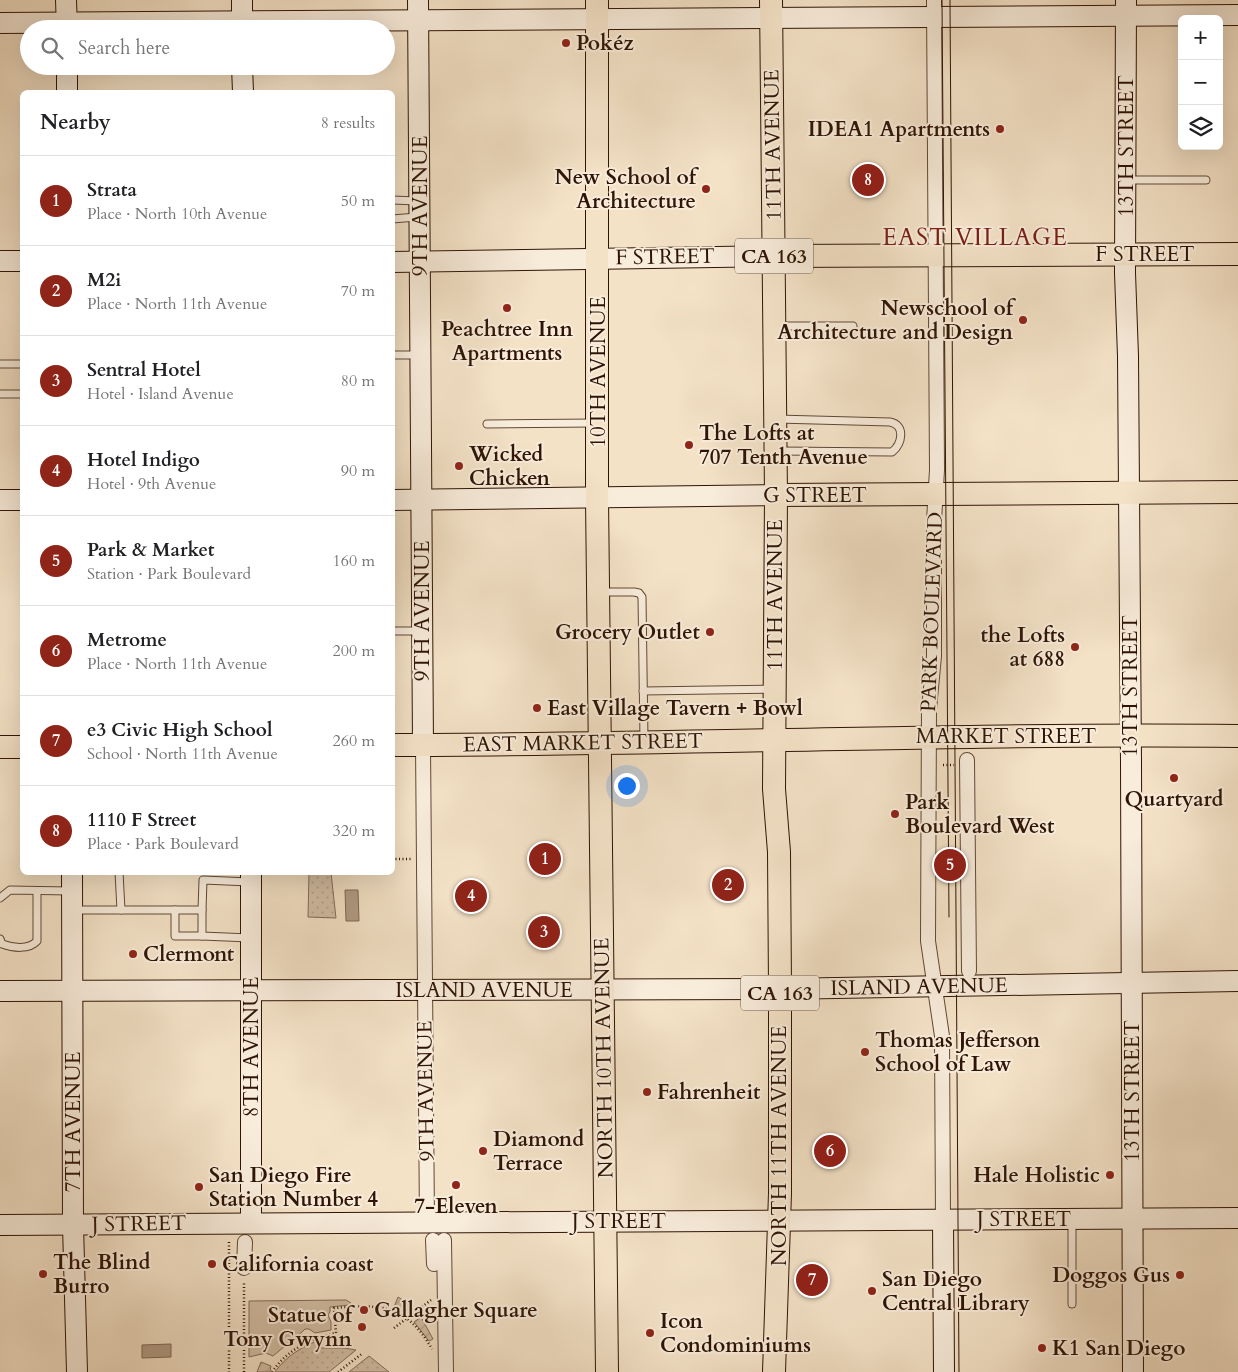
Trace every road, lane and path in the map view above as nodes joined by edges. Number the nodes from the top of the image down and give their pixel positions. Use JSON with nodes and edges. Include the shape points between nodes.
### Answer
{"nodes":[{"id":1,"x":66,"y":0,"type":"edge"},
{"id":2,"x":242,"y":0,"type":"edge"},
{"id":3,"x":771,"y":8,"type":"edge"},
{"id":4,"x":934,"y":8,"type":"edge"},
{"id":5,"x":1126,"y":8,"type":"edge"},
{"id":6,"x":597,"y":9,"type":"edge"},
{"id":7,"x":418,"y":10,"type":"edge"},
{"id":8,"x":1238,"y":14,"type":"edge"},
{"id":9,"x":67,"y":20,"type":"edge"},
{"id":10,"x":242,"y":20,"type":"edge"},
{"id":11,"x":301,"y":20,"type":"edge"},
{"id":12,"x":0,"y":23,"type":"edge"},
{"id":13,"x":20,"y":24,"type":"edge"},
{"id":14,"x":67,"y":75,"type":"edge"},
{"id":15,"x":242,"y":75,"type":"edge"},
{"id":16,"x":67,"y":90,"type":"edge"},
{"id":17,"x":242,"y":90,"type":"edge"},
{"id":18,"x":1127,"y":180,"type":"junction"},
{"id":19,"x":1206,"y":180,"type":"dead end"},
{"id":20,"x":395,"y":201,"type":"edge"},
{"id":21,"x":420,"y":209,"type":"junction"},
{"id":22,"x":395,"y":218,"type":"edge"},
{"id":23,"x":1126,"y":254,"type":"junction"},
{"id":24,"x":1238,"y":254,"type":"edge"},
{"id":25,"x":936,"y":255,"type":"junction"},
{"id":26,"x":774,"y":256,"type":"junction"},
{"id":27,"x":598,"y":258,"type":"junction"},
{"id":28,"x":0,"y":261,"type":"edge"},
{"id":29,"x":20,"y":261,"type":"edge"},
{"id":30,"x":395,"y":262,"type":"edge"},
{"id":31,"x":420,"y":262,"type":"junction"},
{"id":32,"x":775,"y":326,"type":"junction"},
{"id":33,"x":853,"y":326,"type":"dead end"},
{"id":34,"x":395,"y":355,"type":"edge"},
{"id":35,"x":421,"y":355,"type":"junction"},
{"id":36,"x":0,"y":364,"type":"edge"},
{"id":37,"x":20,"y":364,"type":"edge"},
{"id":38,"x":0,"y":394,"type":"edge"},
{"id":39,"x":20,"y":394,"type":"edge"},
{"id":40,"x":775,"y":419,"type":"junction"},
{"id":41,"x":598,"y":423,"type":"junction"},
{"id":42,"x":486,"y":424,"type":"dead end"},
{"id":43,"x":776,"y":451,"type":"junction"},
{"id":44,"x":1238,"y":492,"type":"edge"},
{"id":45,"x":1129,"y":493,"type":"junction"},
{"id":46,"x":935,"y":494,"type":"junction"},
{"id":47,"x":776,"y":495,"type":"junction"},
{"id":48,"x":598,"y":498,"type":"junction"},
{"id":49,"x":0,"y":500,"type":"edge"},
{"id":50,"x":20,"y":500,"type":"edge"},
{"id":51,"x":395,"y":500,"type":"edge"},
{"id":52,"x":422,"y":500,"type":"junction"},
{"id":53,"x":599,"y":592,"type":"junction"},
{"id":54,"x":395,"y":631,"type":"edge"},
{"id":55,"x":422,"y":631,"type":"junction"},
{"id":56,"x":774,"y":689,"type":"junction"},
{"id":57,"x":643,"y":691,"type":"junction"},
{"id":58,"x":1131,"y":735,"type":"junction"},
{"id":59,"x":1238,"y":736,"type":"edge"},
{"id":60,"x":929,"y":737,"type":"junction"},
{"id":61,"x":774,"y":741,"type":"junction"},
{"id":62,"x":644,"y":743,"type":"junction"},
{"id":63,"x":602,"y":744,"type":"junction"},
{"id":64,"x":395,"y":745,"type":"edge"},
{"id":65,"x":423,"y":745,"type":"junction"},
{"id":66,"x":0,"y":747,"type":"edge"},
{"id":67,"x":20,"y":747,"type":"edge"},
{"id":68,"x":967,"y":760,"type":"dead end"},
{"id":69,"x":395,"y":859,"type":"edge"},
{"id":70,"x":424,"y":859,"type":"junction"},
{"id":71,"x":119,"y":875,"type":"edge"},
{"id":72,"x":203,"y":876,"type":"edge"},
{"id":73,"x":251,"y":877,"type":"edge"},
{"id":74,"x":37,"y":891,"type":"junction"},
{"id":75,"x":72,"y":891,"type":"edge"},
{"id":76,"x":0,"y":898,"type":"edge"},
{"id":77,"x":121,"y":910,"type":"junction"},
{"id":78,"x":175,"y":910,"type":"junction"},
{"id":79,"x":202,"y":910,"type":"junction"},
{"id":80,"x":202,"y":936,"type":"junction"},
{"id":81,"x":251,"y":938,"type":"junction"},
{"id":82,"x":0,"y":939,"type":"edge"},
{"id":83,"x":970,"y":971,"type":"dead end"},
{"id":84,"x":1131,"y":981,"type":"junction"},
{"id":85,"x":1238,"y":981,"type":"edge"},
{"id":86,"x":934,"y":987,"type":"junction"},
{"id":87,"x":780,"y":989,"type":"junction"},
{"id":88,"x":425,"y":990,"type":"junction"},
{"id":89,"x":603,"y":990,"type":"junction"},
{"id":90,"x":0,"y":991,"type":"edge"},
{"id":91,"x":251,"y":991,"type":"junction"},
{"id":92,"x":72,"y":992,"type":"junction"},
{"id":93,"x":1238,"y":1218,"type":"edge"},
{"id":94,"x":1072,"y":1219,"type":"junction"},
{"id":95,"x":1132,"y":1219,"type":"junction"},
{"id":96,"x":780,"y":1220,"type":"junction"},
{"id":97,"x":943,"y":1220,"type":"junction"},
{"id":98,"x":606,"y":1221,"type":"junction"},
{"id":99,"x":251,"y":1222,"type":"junction"},
{"id":100,"x":73,"y":1224,"type":"junction"},
{"id":101,"x":0,"y":1225,"type":"edge"},
{"id":102,"x":435,"y":1234,"type":"junction"},
{"id":103,"x":229,"y":1242,"type":"dead end"},
{"id":104,"x":245,"y":1242,"type":"dead end"},
{"id":105,"x":434,"y":1264,"type":"dead end"},
{"id":106,"x":244,"y":1268,"type":"joint"},
{"id":107,"x":435,"y":1298,"type":"dead end"},
{"id":108,"x":1072,"y":1304,"type":"dead end"},
{"id":109,"x":408,"y":1318,"type":"junction"},
{"id":110,"x":394,"y":1328,"type":"dead end"},
{"id":111,"x":363,"y":1353,"type":"dead end"},
{"id":112,"x":435,"y":1358,"type":"dead end"},
{"id":113,"x":78,"y":1372,"type":"edge"},
{"id":114,"x":229,"y":1372,"type":"edge"},
{"id":115,"x":244,"y":1372,"type":"edge"},
{"id":116,"x":272,"y":1372,"type":"edge"},
{"id":117,"x":338,"y":1372,"type":"edge"},
{"id":118,"x":446,"y":1372,"type":"edge"},
{"id":119,"x":607,"y":1372,"type":"edge"},
{"id":120,"x":774,"y":1372,"type":"edge"},
{"id":121,"x":944,"y":1372,"type":"edge"},
{"id":122,"x":1133,"y":1372,"type":"edge"}],
"edges":[{"from":1,"to":9,"type":"street"},
{"from":2,"to":10,"type":"street"},
{"from":3,"to":4,"type":"street"},
{"from":3,"to":6,"type":"street"},
{"from":3,"to":26,"type":"main road","name":"11TH AVENUE","number":"CA 163"},
{"from":4,"to":5,"type":"street"},
{"from":4,"to":25,"type":"street","name":"PARK BOULEVARD"},
{"from":5,"to":8,"type":"street"},
{"from":5,"to":18,"type":"street","name":"13TH STREET"},
{"from":6,"to":7,"type":"street"},
{"from":6,"to":27,"type":"main road","name":"10TH AVENUE"},
{"from":7,"to":11,"type":"street"},
{"from":7,"to":21,"type":"street","name":"9TH AVENUE"},
{"from":12,"to":13,"type":"street"},
{"from":14,"to":16,"type":"street"},
{"from":15,"to":17,"type":"street"},
{"from":18,"to":19,"type":"lane"},
{"from":18,"to":23,"type":"street","name":"13TH STREET"},
{"from":20,"to":21,"type":"lane"},
{"from":21,"to":22,"type":"lane"},
{"from":21,"to":31,"type":"street","name":"9TH AVENUE"},
{"from":23,"to":24,"type":"main road","name":"F STREET"},
{"from":23,"to":25,"type":"main road","name":"F STREET"},
{"from":23,"to":45,"type":"street","name":"13TH STREET"},
{"from":25,"to":26,"type":"main road","name":"F STREET"},
{"from":25,"to":46,"type":"street","name":"PARK BOULEVARD"},
{"from":26,"to":27,"type":"street","name":"F STREET"},
{"from":26,"to":32,"type":"main road","name":"11TH AVENUE","number":"CA 163"},
{"from":27,"to":31,"type":"street","name":"F STREET"},
{"from":27,"to":41,"type":"main road","name":"10TH AVENUE"},
{"from":28,"to":29,"type":"street"},
{"from":30,"to":31,"type":"street","name":"F STREET"},
{"from":31,"to":35,"type":"street","name":"9TH AVENUE"},
{"from":32,"to":33,"type":"lane"},
{"from":32,"to":40,"type":"main road","name":"11TH AVENUE","number":"CA 163"},
{"from":34,"to":35,"type":"lane"},
{"from":35,"to":52,"type":"street","name":"9TH AVENUE"},
{"from":36,"to":37,"type":"lane"},
{"from":38,"to":39,"type":"lane"},
{"from":40,"to":43,"type":"main road","name":"11TH AVENUE","number":"CA 163"},
{"from":40,"to":43,"type":"lane","via":[[896,423],[901,440],[892,452]]},
{"from":41,"to":42,"type":"lane"},
{"from":41,"to":48,"type":"main road","name":"10TH AVENUE"},
{"from":43,"to":47,"type":"main road","name":"11TH AVENUE","number":"CA 163"},
{"from":44,"to":45,"type":"main road","name":"G STREET"},
{"from":45,"to":46,"type":"main road","name":"G STREET"},
{"from":45,"to":58,"type":"street","name":"13TH STREET"},
{"from":46,"to":47,"type":"main road","name":"G STREET"},
{"from":46,"to":60,"type":"street","name":"PARK BOULEVARD","via":[[934,656],[929,693]]},
{"from":47,"to":48,"type":"street","name":"G STREET"},
{"from":47,"to":56,"type":"main road","name":"11TH AVENUE","number":"CA 163"},
{"from":48,"to":52,"type":"street","name":"G STREET"},
{"from":48,"to":53,"type":"main road","name":"10TH AVENUE"},
{"from":49,"to":50,"type":"street"},
{"from":51,"to":52,"type":"street","name":"G STREET"},
{"from":52,"to":55,"type":"street","name":"9TH AVENUE"},
{"from":53,"to":57,"type":"lane","via":[[634,592],[642,597]]},
{"from":53,"to":63,"type":"main road","name":"10TH AVENUE"},
{"from":54,"to":55,"type":"lane"},
{"from":55,"to":65,"type":"street","name":"9TH AVENUE"},
{"from":56,"to":57,"type":"lane"},
{"from":56,"to":61,"type":"main road","name":"11TH AVENUE","number":"CA 163"},
{"from":57,"to":62,"type":"lane"},
{"from":58,"to":59,"type":"main road","name":"MARKET STREET"},
{"from":58,"to":60,"type":"main road","name":"MARKET STREET"},
{"from":58,"to":84,"type":"street","name":"13TH STREET"},
{"from":60,"to":61,"type":"main road","name":"MARKET STREET"},
{"from":60,"to":86,"type":"street","name":"PARK BOULEVARD","via":[[928,941]]},
{"from":61,"to":62,"type":"main road","name":"EAST MARKET STREET"},
{"from":61,"to":87,"type":"main road","name":"NORTH 11TH AVENUE","number":"CA 163"},
{"from":62,"to":63,"type":"main road","name":"EAST MARKET STREET"},
{"from":63,"to":65,"type":"main road","name":"EAST MARKET STREET"},
{"from":63,"to":89,"type":"main road","name":"NORTH 10TH AVENUE"},
{"from":64,"to":65,"type":"main road","name":"EAST MARKET STREET"},
{"from":65,"to":70,"type":"street","name":"9TH AVENUE"},
{"from":66,"to":67,"type":"main road"},
{"from":68,"to":83,"type":"street"},
{"from":69,"to":70,"type":"path"},
{"from":70,"to":88,"type":"street","name":"9TH AVENUE"},
{"from":71,"to":77,"type":"lane"},
{"from":72,"to":73,"type":"lane"},
{"from":72,"to":79,"type":"lane"},
{"from":73,"to":81,"type":"street","name":"8TH AVENUE"},
{"from":74,"to":75,"type":"lane"},
{"from":74,"to":76,"type":"lane","via":[[10,890]]},
{"from":74,"to":82,"type":"lane","via":[[37,941],[27,947],[8,947]]},
{"from":75,"to":77,"type":"lane"},
{"from":75,"to":92,"type":"street","name":"7TH AVENUE"},
{"from":77,"to":78,"type":"lane"},
{"from":78,"to":79,"type":"lane"},
{"from":78,"to":80,"type":"lane","via":[[175,936]]},
{"from":79,"to":80,"type":"lane"},
{"from":80,"to":81,"type":"lane"},
{"from":81,"to":91,"type":"street","name":"8TH AVENUE"},
{"from":84,"to":85,"type":"street","name":"ISLAND AVENUE"},
{"from":84,"to":86,"type":"street","name":"ISLAND AVENUE","via":[[1067,986]]},
{"from":84,"to":95,"type":"street","name":"13TH STREET"},
{"from":86,"to":87,"type":"street","name":"ISLAND AVENUE"},
{"from":86,"to":97,"type":"street","name":"PARK BOULEVARD","via":[[942,1036]]},
{"from":87,"to":89,"type":"street","name":"ISLAND AVENUE"},
{"from":87,"to":96,"type":"main road","name":"NORTH 11TH AVENUE","number":"CA 163"},
{"from":88,"to":89,"type":"street","name":"ISLAND AVENUE"},
{"from":88,"to":91,"type":"street","name":"ISLAND AVENUE"},
{"from":88,"to":102,"type":"street","name":"9TH AVENUE"},
{"from":89,"to":98,"type":"main road","name":"NORTH 10TH AVENUE"},
{"from":90,"to":92,"type":"street","name":"ISLAND AVENUE"},
{"from":91,"to":92,"type":"street","name":"ISLAND AVENUE"},
{"from":91,"to":99,"type":"street","name":"8TH AVENUE"},
{"from":92,"to":100,"type":"street","name":"7TH AVENUE"},
{"from":93,"to":95,"type":"street","name":"J STREET"},
{"from":94,"to":95,"type":"street","name":"J STREET"},
{"from":94,"to":97,"type":"street","name":"J STREET"},
{"from":94,"to":108,"type":"lane"},
{"from":95,"to":122,"type":"street","name":"13TH STREET"},
{"from":96,"to":97,"type":"street","name":"J STREET"},
{"from":96,"to":98,"type":"street","name":"J STREET"},
{"from":96,"to":120,"type":"main road","name":"NORTH 11TH AVENUE","number":"CA 163"},
{"from":97,"to":121,"type":"street","name":"PARK BOULEVARD"},
{"from":98,"to":102,"type":"street","name":"J STREET"},
{"from":98,"to":119,"type":"main road","name":"NORTH 10TH AVENUE"},
{"from":99,"to":100,"type":"street","name":"J STREET"},
{"from":99,"to":102,"type":"street","name":"J STREET"},
{"from":100,"to":101,"type":"street","name":"J STREET"},
{"from":100,"to":113,"type":"street","name":"7TH AVENUE"},
{"from":102,"to":105,"type":"street"},
{"from":102,"to":118,"type":"street"},
{"from":103,"to":114,"type":"path"},
{"from":104,"to":106,"type":"street"},
{"from":106,"to":115,"type":"path"},
{"from":107,"to":109,"type":"path"},
{"from":109,"to":110,"type":"path"},
{"from":109,"to":112,"type":"path","via":[[424,1336]]},
{"from":109,"to":116,"type":"path","via":[[377,1306],[334,1308],[336,1333],[300,1345]]},
{"from":111,"to":117,"type":"path"}]}
